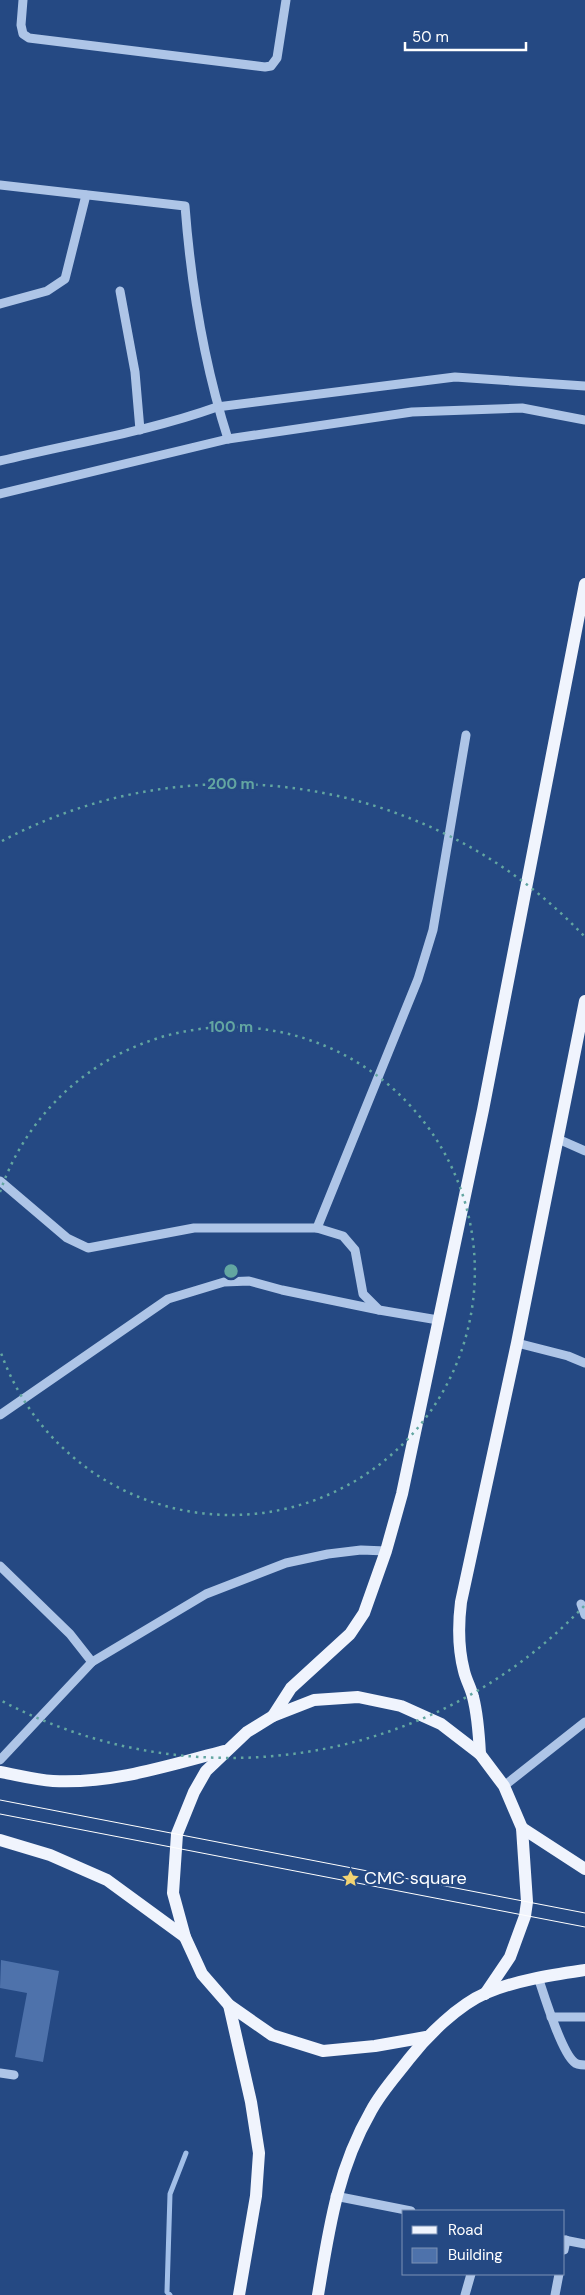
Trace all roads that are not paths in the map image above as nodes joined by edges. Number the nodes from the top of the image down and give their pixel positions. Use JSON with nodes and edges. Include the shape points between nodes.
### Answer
{"nodes":[{"id":1,"x":23,"y":0,"type":"edge"},
{"id":2,"x":286,"y":0,"type":"edge"},
{"id":3,"x":0,"y":185,"type":"edge"},
{"id":4,"x":86,"y":196,"type":"junction"},
{"id":5,"x":120,"y":291,"type":"dead end"},
{"id":6,"x":0,"y":304,"type":"edge"},
{"id":7,"x":585,"y":386,"type":"edge"},
{"id":8,"x":217,"y":407,"type":"junction"},
{"id":9,"x":585,"y":420,"type":"edge"},
{"id":10,"x":140,"y":430,"type":"junction"},
{"id":11,"x":228,"y":439,"type":"junction"},
{"id":12,"x":0,"y":461,"type":"edge"},
{"id":13,"x":0,"y":494,"type":"edge"},
{"id":14,"x":585,"y":584,"type":"edge"},
{"id":15,"x":466,"y":735,"type":"dead end"},
{"id":16,"x":585,"y":1001,"type":"edge"},
{"id":17,"x":558,"y":1139,"type":"junction"},
{"id":18,"x":585,"y":1152,"type":"edge"},
{"id":19,"x":0,"y":1181,"type":"edge"},
{"id":20,"x":317,"y":1228,"type":"junction"},
{"id":21,"x":379,"y":1310,"type":"junction"},
{"id":22,"x":438,"y":1320,"type":"junction"},
{"id":23,"x":517,"y":1343,"type":"junction"},
{"id":24,"x":585,"y":1363,"type":"edge"},
{"id":25,"x":0,"y":1415,"type":"edge"},
{"id":26,"x":386,"y":1551,"type":"junction"},
{"id":27,"x":0,"y":1566,"type":"edge"},
{"id":28,"x":581,"y":1604,"type":"dead end"},
{"id":29,"x":585,"y":1615,"type":"edge"},
{"id":30,"x":92,"y":1662,"type":"junction"},
{"id":31,"x":273,"y":1716,"type":"junction"},
{"id":32,"x":585,"y":1722,"type":"edge"},
{"id":33,"x":224,"y":1751,"type":"junction"},
{"id":34,"x":480,"y":1754,"type":"junction"},
{"id":35,"x":0,"y":1760,"type":"edge"},
{"id":36,"x":0,"y":1772,"type":"edge"},
{"id":37,"x":504,"y":1786,"type":"junction"},
{"id":38,"x":522,"y":1828,"type":"junction"},
{"id":39,"x":0,"y":1840,"type":"edge"},
{"id":40,"x":585,"y":1869,"type":"edge"},
{"id":41,"x":185,"y":1937,"type":"junction"},
{"id":42,"x":585,"y":1970,"type":"edge"},
{"id":43,"x":538,"y":1977,"type":"junction"},
{"id":44,"x":485,"y":1994,"type":"junction"},
{"id":45,"x":229,"y":2005,"type":"junction"},
{"id":46,"x":551,"y":2017,"type":"junction"},
{"id":47,"x":585,"y":2017,"type":"edge"},
{"id":48,"x":426,"y":2037,"type":"junction"},
{"id":49,"x":585,"y":2065,"type":"edge"},
{"id":50,"x":0,"y":2073,"type":"edge"},
{"id":51,"x":14,"y":2075,"type":"dead end"},
{"id":52,"x":335,"y":2196,"type":"junction"},
{"id":53,"x":406,"y":2210,"type":"edge"},
{"id":54,"x":565,"y":2240,"type":"edge"},
{"id":55,"x":585,"y":2244,"type":"edge"},
{"id":56,"x":470,"y":2275,"type":"edge"},
{"id":57,"x":559,"y":2275,"type":"edge"},
{"id":58,"x":239,"y":2295,"type":"edge"},
{"id":59,"x":318,"y":2295,"type":"edge"},
{"id":60,"x":466,"y":2295,"type":"edge"},
{"id":61,"x":555,"y":2295,"type":"edge"}],
"edges":[{"from":1,"to":2,"type":"street","via":[[21,25],[23,34],[29,38],[265,67],[277,58]]},
{"from":3,"to":4,"type":"street"},
{"from":4,"to":6,"type":"street","via":[[65,279],[48,290]]},
{"from":4,"to":8,"type":"street","via":[[185,206],[194,291]]},
{"from":5,"to":10,"type":"street","via":[[135,372]]},
{"from":7,"to":8,"type":"street","via":[[455,377]]},
{"from":8,"to":10,"type":"street"},
{"from":8,"to":11,"type":"street"},
{"from":9,"to":11,"type":"street","via":[[522,408],[412,412]]},
{"from":10,"to":12,"type":"street"},
{"from":11,"to":13,"type":"street"},
{"from":14,"to":22,"type":"main road","via":[[483,1110]]},
{"from":15,"to":20,"type":"street","via":[[433,930],[418,979]]},
{"from":16,"to":17,"type":"main road"},
{"from":17,"to":18,"type":"street"},
{"from":17,"to":23,"type":"main road"},
{"from":19,"to":20,"type":"street","via":[[67,1238],[88,1248],[194,1228]]},
{"from":20,"to":21,"type":"street","via":[[343,1236],[354,1250],[363,1294]]},
{"from":21,"to":22,"type":"street"},
{"from":21,"to":25,"type":"street","via":[[250,1281],[224,1282],[168,1299]]},
{"from":22,"to":26,"type":"main road","via":[[402,1494]]},
{"from":23,"to":24,"type":"street"},
{"from":23,"to":34,"type":"main road","via":[[479,1510],[458,1626],[464,1672],[473,1695],[479,1726]]},
{"from":26,"to":30,"type":"street","via":[[352,1551],[286,1563],[206,1594]]},
{"from":26,"to":31,"type":"main road","via":[[364,1613],[350,1634],[291,1688]]},
{"from":27,"to":30,"type":"street","via":[[70,1634]]},
{"from":28,"to":29,"type":"street"},
{"from":30,"to":35,"type":"street"},
{"from":31,"to":33,"type":"main road"},
{"from":31,"to":34,"type":"main road","via":[[314,1700],[358,1697],[401,1706],[441,1724]]},
{"from":32,"to":37,"type":"street"},
{"from":33,"to":36,"type":"main road","via":[[118,1778],[52,1781]]},
{"from":33,"to":41,"type":"main road","via":[[206,1771],[194,1792],[177,1834],[173,1893]]},
{"from":34,"to":37,"type":"main road"},
{"from":37,"to":38,"type":"main road"},
{"from":38,"to":40,"type":"main road"},
{"from":38,"to":44,"type":"main road","via":[[525,1916],[510,1957]]},
{"from":39,"to":41,"type":"main road","via":[[50,1855],[107,1880]]},
{"from":41,"to":45,"type":"main road","via":[[202,1974]]},
{"from":42,"to":43,"type":"main road"},
{"from":43,"to":44,"type":"main road"},
{"from":43,"to":46,"type":"street"},
{"from":44,"to":48,"type":"main road"},
{"from":45,"to":48,"type":"main road","via":[[272,2035],[323,2051]]},
{"from":45,"to":58,"type":"main road","via":[[259,2153],[256,2196]]},
{"from":46,"to":47,"type":"street"},
{"from":46,"to":49,"type":"street","via":[[569,2056],[574,2062]]},
{"from":48,"to":52,"type":"main road","via":[[372,2109]]},
{"from":50,"to":51,"type":"street"},
{"from":52,"to":53,"type":"street"},
{"from":52,"to":59,"type":"main road"},
{"from":54,"to":55,"type":"street"},
{"from":56,"to":60,"type":"street"},
{"from":57,"to":61,"type":"street"}]}
